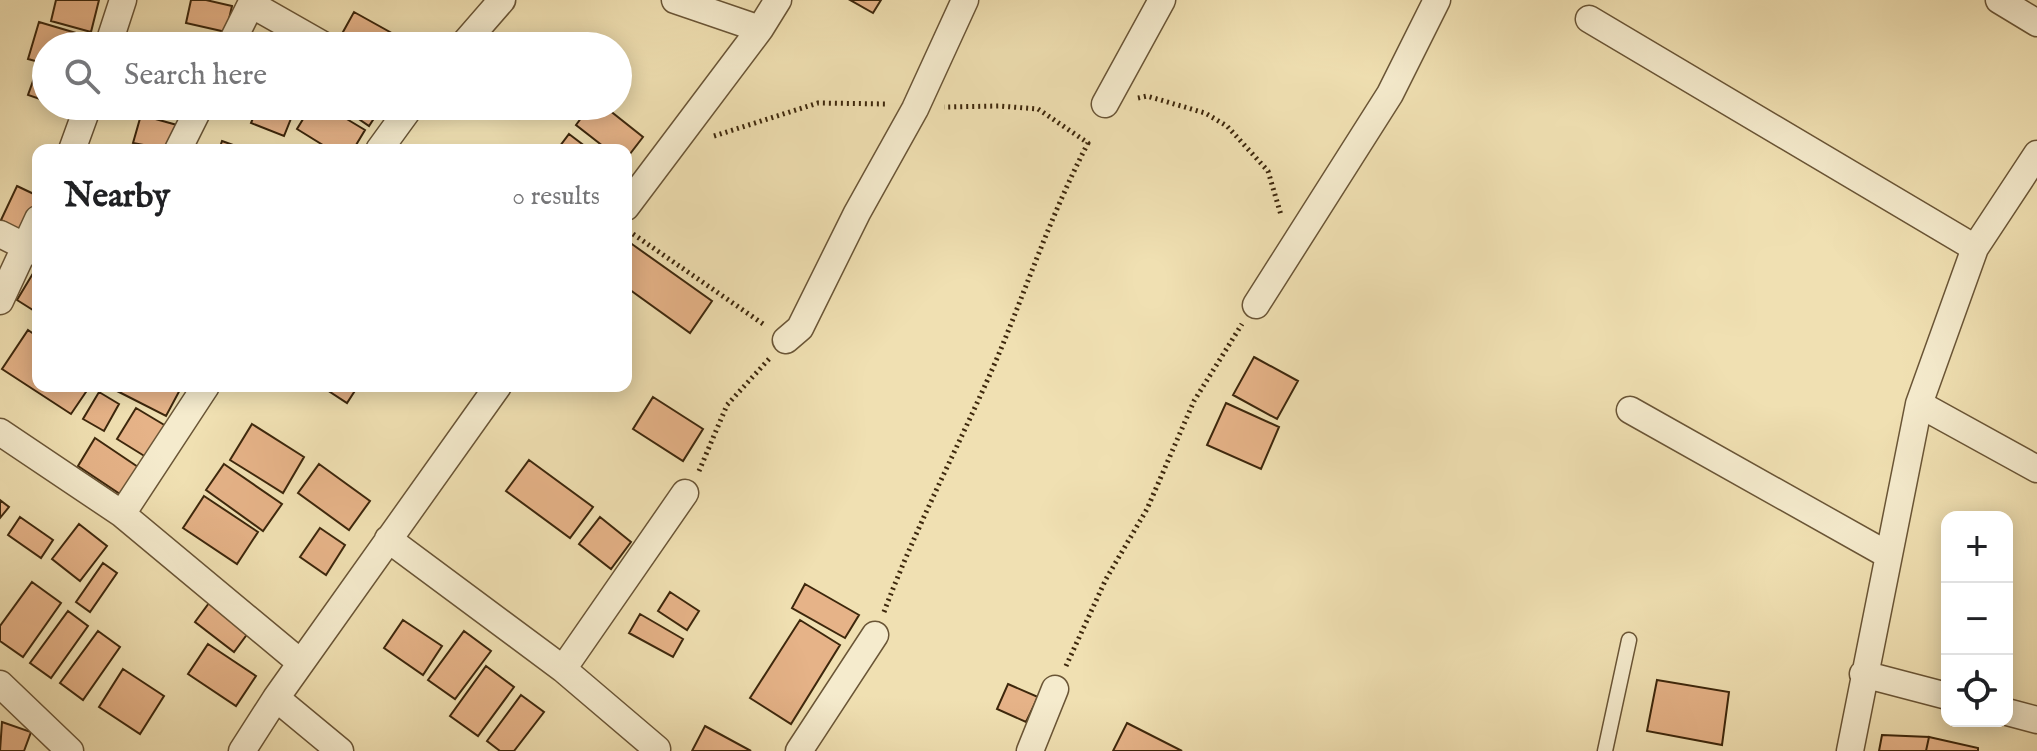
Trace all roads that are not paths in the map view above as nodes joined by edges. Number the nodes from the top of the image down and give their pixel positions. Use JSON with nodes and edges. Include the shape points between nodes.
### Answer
{"nodes":[{"id":1,"x":123,"y":0,"type":"edge"},
{"id":2,"x":502,"y":0,"type":"edge"},
{"id":3,"x":675,"y":0,"type":"edge"},
{"id":4,"x":778,"y":0,"type":"edge"},
{"id":5,"x":965,"y":0,"type":"edge"},
{"id":6,"x":1162,"y":0,"type":"edge"},
{"id":7,"x":1437,"y":0,"type":"edge"},
{"id":8,"x":1999,"y":0,"type":"edge"},
{"id":9,"x":252,"y":2,"type":"edge"},
{"id":10,"x":1589,"y":19,"type":"dead end"},
{"id":11,"x":2037,"y":23,"type":"edge"},
{"id":12,"x":760,"y":29,"type":"junction"},
{"id":13,"x":113,"y":32,"type":"edge"},
{"id":14,"x":237,"y":32,"type":"edge"},
{"id":15,"x":302,"y":32,"type":"edge"},
{"id":16,"x":474,"y":32,"type":"edge"},
{"id":17,"x":1105,"y":104,"type":"road end"},
{"id":18,"x":83,"y":120,"type":"edge"},
{"id":19,"x":193,"y":120,"type":"edge"},
{"id":20,"x":401,"y":120,"type":"edge"},
{"id":21,"x":74,"y":144,"type":"edge"},
{"id":22,"x":181,"y":144,"type":"edge"},
{"id":23,"x":383,"y":144,"type":"edge"},
{"id":24,"x":2037,"y":154,"type":"edge"},
{"id":25,"x":632,"y":199,"type":"edge"},
{"id":26,"x":0,"y":234,"type":"edge"},
{"id":27,"x":1975,"y":248,"type":"junction"},
{"id":28,"x":32,"y":249,"type":"edge"},
{"id":29,"x":0,"y":301,"type":"edge"},
{"id":30,"x":1256,"y":305,"type":"road end"},
{"id":31,"x":786,"y":340,"type":"road end"},
{"id":32,"x":202,"y":392,"type":"edge"},
{"id":33,"x":494,"y":392,"type":"edge"},
{"id":34,"x":1919,"y":404,"type":"junction"},
{"id":35,"x":1630,"y":410,"type":"dead end"},
{"id":36,"x":0,"y":432,"type":"edge"},
{"id":37,"x":2037,"y":469,"type":"edge"},
{"id":38,"x":685,"y":493,"type":"road end"},
{"id":39,"x":122,"y":514,"type":"junction"},
{"id":40,"x":388,"y":539,"type":"junction"},
{"id":41,"x":1888,"y":555,"type":"junction"},
{"id":42,"x":875,"y":635,"type":"road end"},
{"id":43,"x":1629,"y":640,"type":"dead end"},
{"id":44,"x":301,"y":663,"type":"junction"},
{"id":45,"x":563,"y":669,"type":"junction"},
{"id":46,"x":1863,"y":674,"type":"junction"},
{"id":47,"x":0,"y":684,"type":"edge"},
{"id":48,"x":1055,"y":689,"type":"road end"},
{"id":49,"x":1941,"y":694,"type":"edge"},
{"id":50,"x":276,"y":698,"type":"junction"},
{"id":51,"x":2013,"y":714,"type":"edge"},
{"id":52,"x":2037,"y":720,"type":"edge"},
{"id":53,"x":657,"y":749,"type":"dead end"},
{"id":54,"x":70,"y":751,"type":"edge"},
{"id":55,"x":242,"y":751,"type":"edge"},
{"id":56,"x":340,"y":751,"type":"edge"},
{"id":57,"x":799,"y":751,"type":"edge"},
{"id":58,"x":1030,"y":751,"type":"edge"},
{"id":59,"x":1605,"y":751,"type":"edge"},
{"id":60,"x":1850,"y":751,"type":"edge"}],
"edges":[{"from":1,"to":13,"type":"street"},
{"from":2,"to":16,"type":"street"},
{"from":3,"to":12,"type":"street"},
{"from":4,"to":12,"type":"street"},
{"from":5,"to":31,"type":"street","via":[[915,109],[800,328]]},
{"from":6,"to":17,"type":"street"},
{"from":7,"to":30,"type":"street","via":[[1390,94]]},
{"from":8,"to":11,"type":"street"},
{"from":9,"to":14,"type":"street"},
{"from":9,"to":15,"type":"street"},
{"from":10,"to":27,"type":"street"},
{"from":12,"to":25,"type":"street"},
{"from":18,"to":21,"type":"street"},
{"from":19,"to":22,"type":"street"},
{"from":20,"to":23,"type":"street"},
{"from":24,"to":27,"type":"street"},
{"from":26,"to":28,"type":"street"},
{"from":27,"to":34,"type":"street"},
{"from":28,"to":29,"type":"street"},
{"from":32,"to":39,"type":"street"},
{"from":33,"to":40,"type":"street"},
{"from":34,"to":37,"type":"street"},
{"from":34,"to":41,"type":"street"},
{"from":35,"to":41,"type":"street"},
{"from":36,"to":39,"type":"street"},
{"from":38,"to":45,"type":"street"},
{"from":39,"to":44,"type":"street"},
{"from":40,"to":44,"type":"street"},
{"from":40,"to":45,"type":"street"},
{"from":41,"to":46,"type":"street"},
{"from":42,"to":57,"type":"street"},
{"from":43,"to":59,"type":"lane"},
{"from":44,"to":50,"type":"street"},
{"from":45,"to":53,"type":"street"},
{"from":46,"to":49,"type":"street"},
{"from":46,"to":60,"type":"street"},
{"from":47,"to":54,"type":"street"},
{"from":48,"to":58,"type":"street"},
{"from":50,"to":55,"type":"street"},
{"from":50,"to":56,"type":"street"},
{"from":51,"to":52,"type":"street"}]}
